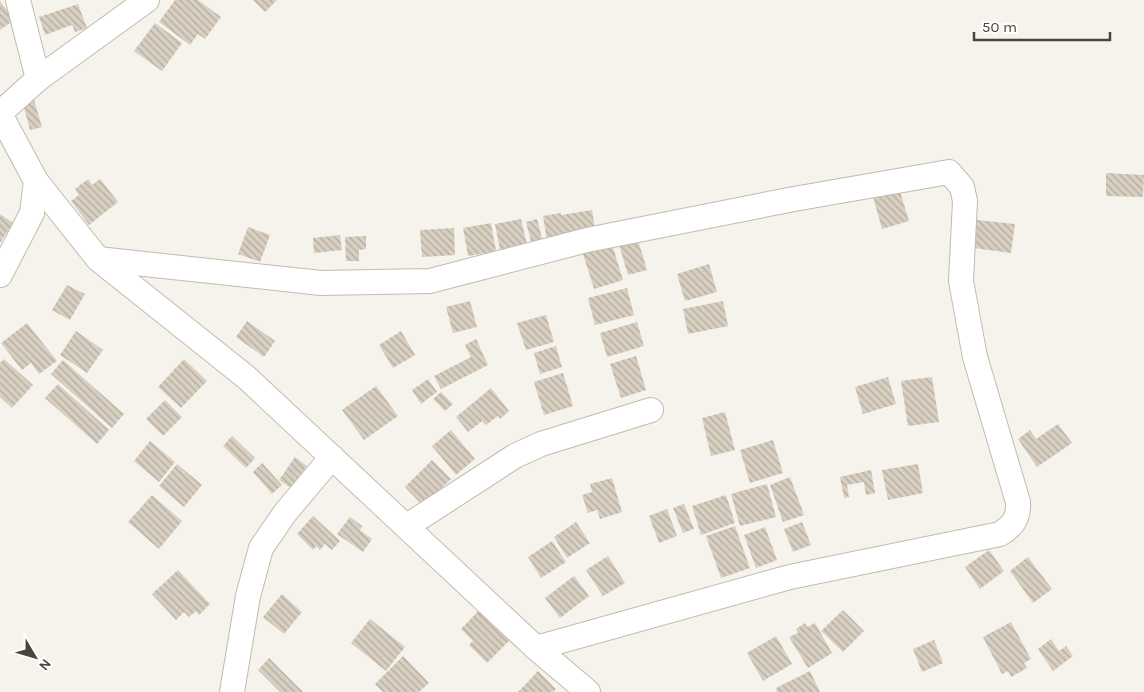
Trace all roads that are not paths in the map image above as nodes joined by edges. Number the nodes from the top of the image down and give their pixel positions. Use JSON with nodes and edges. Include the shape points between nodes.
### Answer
{"nodes":[{"id":1,"x":18,"y":0,"type":"edge"},
{"id":2,"x":147,"y":0,"type":"edge"},
{"id":3,"x":38,"y":79,"type":"junction"},
{"id":4,"x":0,"y":113,"type":"edge"},
{"id":5,"x":36,"y":181,"type":"junction"},
{"id":6,"x":98,"y":258,"type":"junction"},
{"id":7,"x":0,"y":275,"type":"edge"},
{"id":8,"x":651,"y":410,"type":"dead end"},
{"id":9,"x":332,"y":457,"type":"junction"},
{"id":10,"x":407,"y":526,"type":"junction"},
{"id":11,"x":536,"y":648,"type":"junction"},
{"id":12,"x":232,"y":692,"type":"edge"},
{"id":13,"x":588,"y":692,"type":"edge"}],
"edges":[{"from":1,"to":3,"type":"street"},
{"from":2,"to":3,"type":"street"},
{"from":3,"to":4,"type":"street"},
{"from":4,"to":5,"type":"street"},
{"from":5,"to":6,"type":"street"},
{"from":5,"to":7,"type":"street","via":[[32,213]]},
{"from":6,"to":9,"type":"street","via":[[246,377]]},
{"from":6,"to":11,"type":"street","via":[[321,283],[430,281],[587,240],[949,172],[962,187],[965,201],[961,281],[975,357],[1018,502],[1019,513],[1010,528],[1000,534],[790,577]]},
{"from":8,"to":10,"type":"street","via":[[541,444],[515,456]]},
{"from":9,"to":10,"type":"street"},
{"from":9,"to":12,"type":"street","via":[[285,513],[261,548],[248,596]]},
{"from":10,"to":11,"type":"street"},
{"from":11,"to":13,"type":"street"}]}
